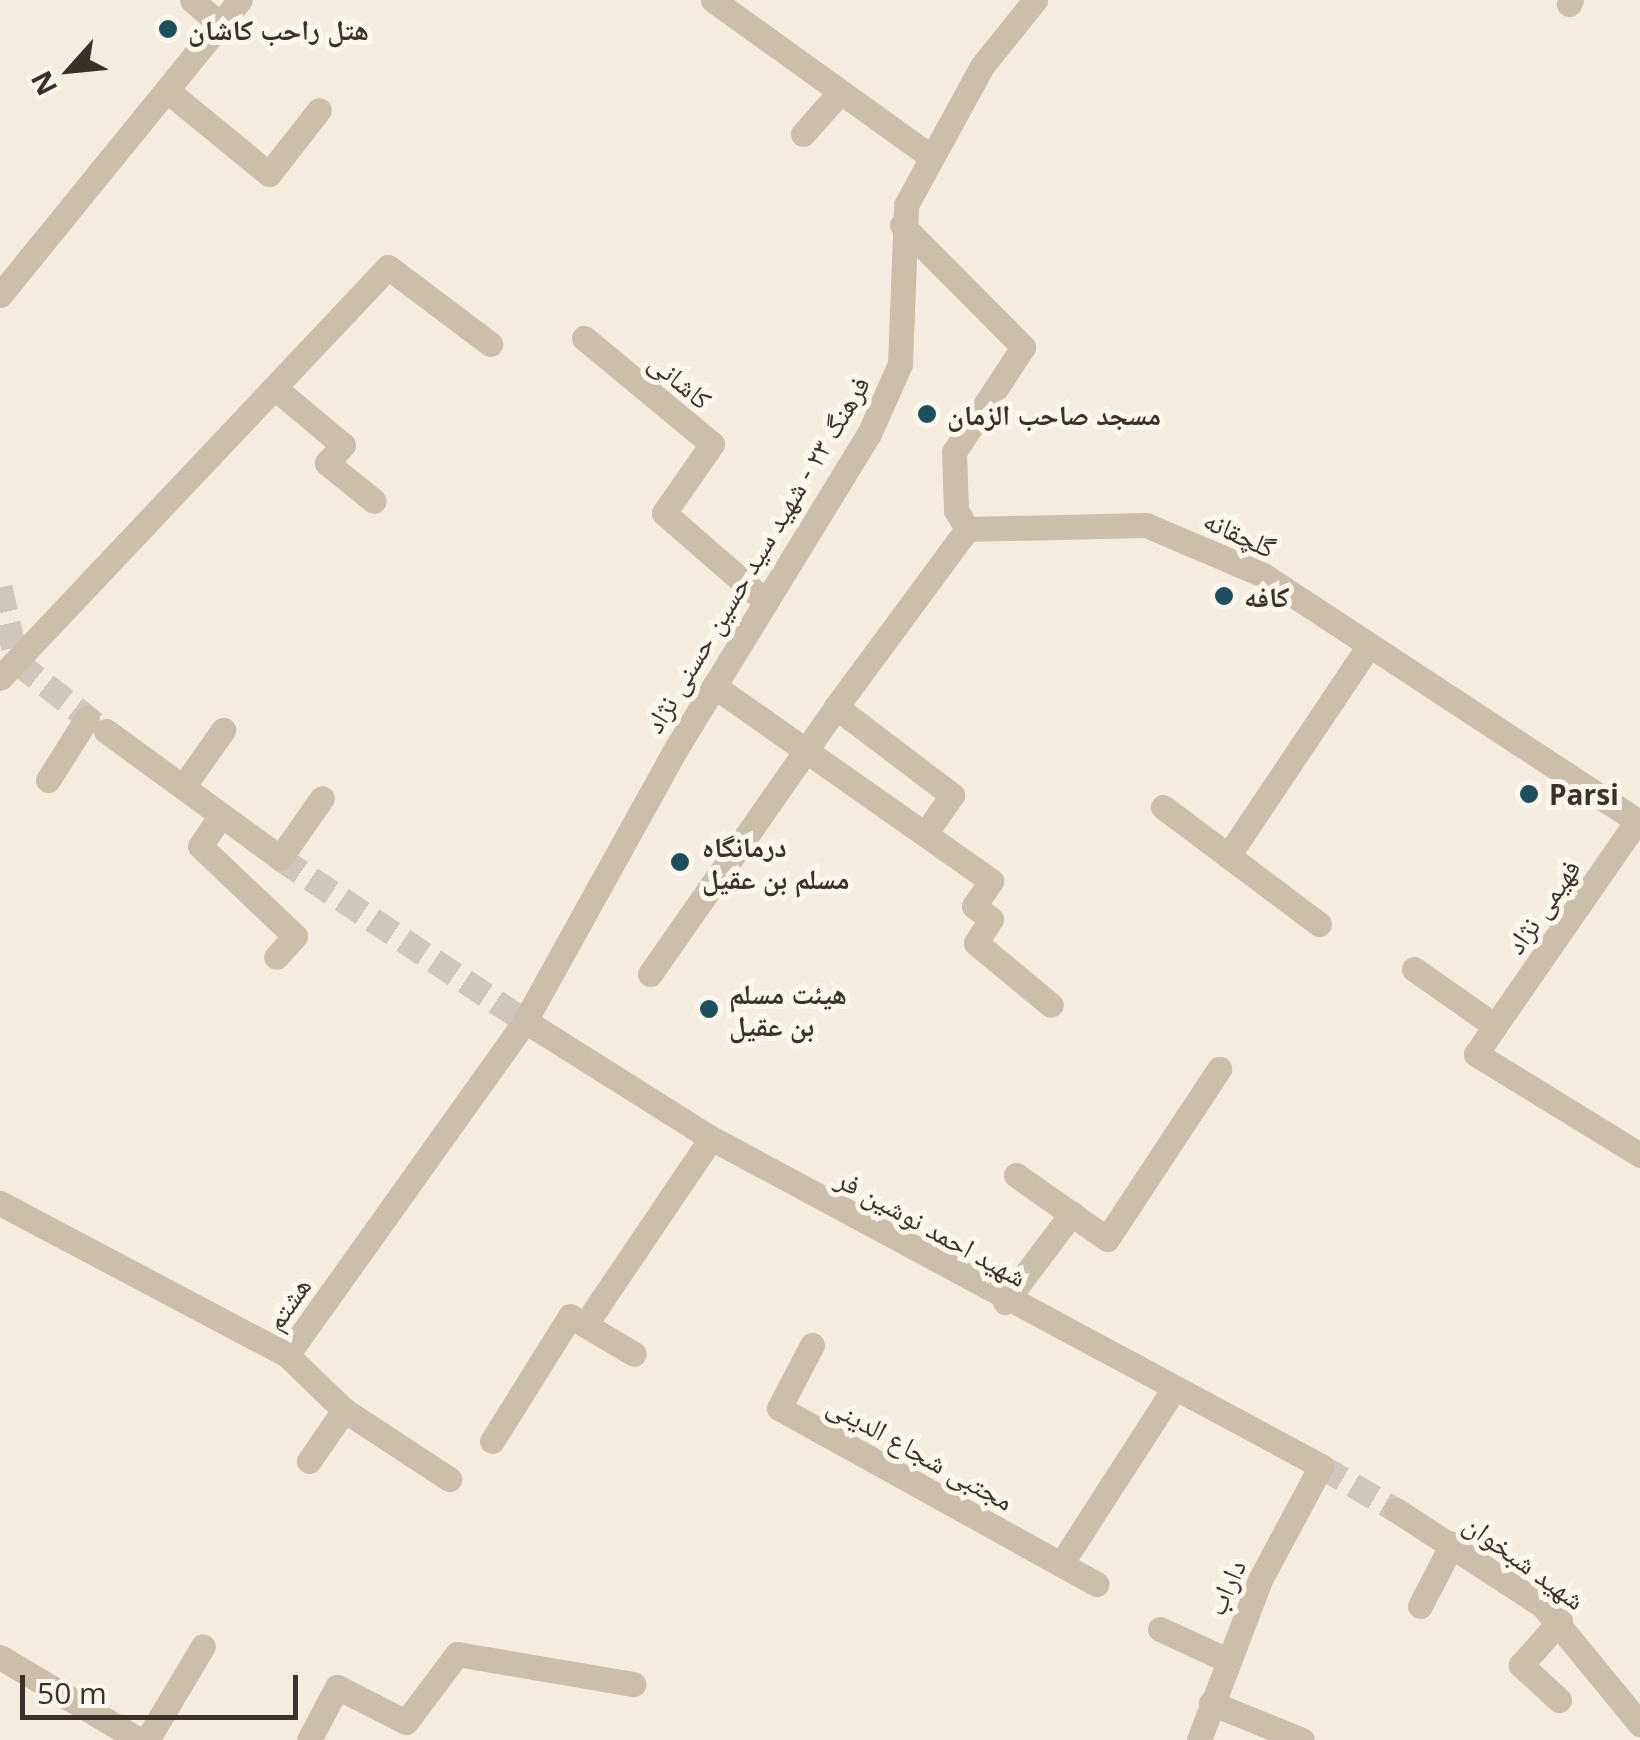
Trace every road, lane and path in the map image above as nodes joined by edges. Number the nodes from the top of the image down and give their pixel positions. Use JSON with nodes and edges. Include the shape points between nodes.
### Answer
{"nodes":[{"id":1,"x":192,"y":0,"type":"edge"},
{"id":2,"x":240,"y":0,"type":"edge"},
{"id":3,"x":713,"y":0,"type":"edge"},
{"id":4,"x":1035,"y":0,"type":"edge"},
{"id":5,"x":222,"y":25,"type":"junction"},
{"id":6,"x":840,"y":92,"type":"junction"},
{"id":7,"x":170,"y":93,"type":"junction"},
{"id":8,"x":320,"y":110,"type":"dead end"},
{"id":9,"x":803,"y":134,"type":"dead end"},
{"id":10,"x":930,"y":156,"type":"junction"},
{"id":11,"x":902,"y":225,"type":"junction"},
{"id":12,"x":0,"y":295,"type":"edge"},
{"id":13,"x":584,"y":338,"type":"dead end"},
{"id":14,"x":490,"y":344,"type":"dead end"},
{"id":15,"x":276,"y":388,"type":"junction"},
{"id":16,"x":374,"y":501,"type":"dead end"},
{"id":17,"x":967,"y":529,"type":"junction"},
{"id":18,"x":764,"y":600,"type":"junction"},
{"id":19,"x":1369,"y":645,"type":"junction"},
{"id":20,"x":0,"y":678,"type":"edge"},
{"id":21,"x":714,"y":686,"type":"junction"},
{"id":22,"x":836,"y":707,"type":"junction"},
{"id":23,"x":224,"y":730,"type":"dead end"},
{"id":24,"x":805,"y":749,"type":"junction"},
{"id":25,"x":48,"y":780,"type":"dead end"},
{"id":26,"x":183,"y":787,"type":"junction"},
{"id":27,"x":322,"y":798,"type":"dead end"},
{"id":28,"x":1163,"y":807,"type":"dead end"},
{"id":29,"x":220,"y":816,"type":"junction"},
{"id":30,"x":1639,"y":822,"type":"edge"},
{"id":31,"x":925,"y":834,"type":"junction"},
{"id":32,"x":1228,"y":856,"type":"junction"},
{"id":33,"x":1319,"y":924,"type":"dead end"},
{"id":34,"x":276,"y":958,"type":"dead end"},
{"id":35,"x":1414,"y":970,"type":"dead end"},
{"id":36,"x":650,"y":974,"type":"dead end"},
{"id":37,"x":1051,"y":1005,"type":"dead end"},
{"id":38,"x":525,"y":1022,"type":"junction"},
{"id":39,"x":1495,"y":1026,"type":"junction"},
{"id":40,"x":1219,"y":1068,"type":"dead end"},
{"id":41,"x":711,"y":1138,"type":"junction"},
{"id":42,"x":1640,"y":1155,"type":"edge"},
{"id":43,"x":1016,"y":1175,"type":"dead end"},
{"id":44,"x":0,"y":1204,"type":"edge"},
{"id":45,"x":1072,"y":1213,"type":"junction"},
{"id":46,"x":1005,"y":1302,"type":"junction"},
{"id":47,"x":585,"y":1325,"type":"junction"},
{"id":48,"x":812,"y":1345,"type":"dead end"},
{"id":49,"x":634,"y":1354,"type":"dead end"},
{"id":50,"x":286,"y":1355,"type":"junction"},
{"id":51,"x":1171,"y":1393,"type":"junction"},
{"id":52,"x":344,"y":1410,"type":"junction"},
{"id":53,"x":492,"y":1442,"type":"dead end"},
{"id":54,"x":309,"y":1462,"type":"dead end"},
{"id":55,"x":1321,"y":1466,"type":"joint"},
{"id":56,"x":450,"y":1479,"type":"dead end"},
{"id":57,"x":1396,"y":1510,"type":"tunnel mouth"},
{"id":58,"x":1452,"y":1544,"type":"junction"},
{"id":59,"x":1060,"y":1564,"type":"junction"},
{"id":60,"x":1096,"y":1584,"type":"dead end"},
{"id":61,"x":1420,"y":1606,"type":"dead end"},
{"id":62,"x":1560,"y":1621,"type":"junction"},
{"id":63,"x":1160,"y":1628,"type":"dead end"},
{"id":64,"x":203,"y":1646,"type":"dead end"},
{"id":65,"x":0,"y":1656,"type":"edge"},
{"id":66,"x":1227,"y":1660,"type":"junction"},
{"id":67,"x":633,"y":1684,"type":"dead end"},
{"id":68,"x":1559,"y":1700,"type":"dead end"},
{"id":69,"x":1211,"y":1703,"type":"junction"},
{"id":70,"x":1640,"y":1724,"type":"edge"},
{"id":71,"x":143,"y":1740,"type":"edge"},
{"id":72,"x":309,"y":1740,"type":"edge"},
{"id":73,"x":1198,"y":1740,"type":"edge"},
{"id":74,"x":1302,"y":1740,"type":"edge"}],
"edges":[{"from":1,"to":5,"type":"street"},
{"from":2,"to":5,"type":"street"},
{"from":3,"to":6,"type":"street"},
{"from":4,"to":10,"type":"street","name":"فرهنگ ۲۳ - شهید سید حسین حسنی نژاد","via":[[982,66]]},
{"from":5,"to":7,"type":"street"},
{"from":6,"to":9,"type":"street"},
{"from":6,"to":10,"type":"street"},
{"from":7,"to":8,"type":"street","via":[[269,174]]},
{"from":7,"to":12,"type":"street"},
{"from":10,"to":11,"type":"street","name":"فرهنگ ۲۳ - شهید سید حسین حسنی نژاد"},
{"from":11,"to":17,"type":"street","via":[[1023,347],[954,452],[956,510]]},
{"from":11,"to":18,"type":"street","name":"فرهنگ ۲۳ - شهید سید حسین حسنی نژاد","via":[[900,364],[870,434]]},
{"from":13,"to":18,"type":"street","name":"کاشانی","via":[[712,444],[664,513]]},
{"from":14,"to":15,"type":"street","via":[[388,268]]},
{"from":15,"to":16,"type":"street","via":[[342,445],[327,464]]},
{"from":15,"to":20,"type":"street"},
{"from":17,"to":19,"type":"street","name":"گلچقانه","via":[[1146,525],[1263,575]]},
{"from":17,"to":22,"type":"street"},
{"from":18,"to":21,"type":"street","name":"فرهنگ ۲۳ - شهید سید حسین حسنی نژاد"},
{"from":19,"to":30,"type":"street","name":"گلچقانه"},
{"from":19,"to":32,"type":"street"},
{"from":21,"to":24,"type":"street"},
{"from":21,"to":38,"type":"street","name":"فرهنگ ۲۳ - شهید سید حسین حسنی نژاد"},
{"from":22,"to":24,"type":"street"},
{"from":22,"to":31,"type":"street","via":[[952,795]]},
{"from":23,"to":26,"type":"street"},
{"from":24,"to":31,"type":"street"},
{"from":24,"to":36,"type":"street"},
{"from":25,"to":26,"type":"street","via":[[96,725]]},
{"from":26,"to":29,"type":"street"},
{"from":27,"to":29,"type":"street","via":[[280,858]]},
{"from":28,"to":32,"type":"street"},
{"from":29,"to":34,"type":"street","via":[[200,846],[296,936]]},
{"from":30,"to":39,"type":"street","name":"فهیمی نژاد"},
{"from":31,"to":37,"type":"street","via":[[990,880],[974,906],[991,919],[976,943]]},
{"from":32,"to":33,"type":"street"},
{"from":35,"to":39,"type":"street"},
{"from":38,"to":41,"type":"street","name":"شهید احمد نوشین فر"},
{"from":38,"to":50,"type":"street","name":"هشتم"},
{"from":39,"to":42,"type":"street","via":[[1476,1054]]},
{"from":40,"to":45,"type":"street","via":[[1108,1239]]},
{"from":41,"to":46,"type":"street","name":"شهید احمد نوشین فر"},
{"from":41,"to":47,"type":"street"},
{"from":43,"to":45,"type":"street"},
{"from":44,"to":50,"type":"street","name":"هشتم"},
{"from":45,"to":46,"type":"street"},
{"from":46,"to":51,"type":"street","name":"شهید احمد نوشین فر"},
{"from":47,"to":49,"type":"street"},
{"from":47,"to":53,"type":"street","via":[[570,1316]]},
{"from":48,"to":59,"type":"street","name":"مجتبی شجاع الدینی","via":[[779,1408]]},
{"from":50,"to":52,"type":"street"},
{"from":51,"to":55,"type":"street","name":"شهید احمد نوشین فر"},
{"from":51,"to":59,"type":"street"},
{"from":52,"to":54,"type":"street"},
{"from":52,"to":56,"type":"street"},
{"from":55,"to":66,"type":"street","name":"داراب"},
{"from":57,"to":58,"type":"street","name":"شهید شبخوان"},
{"from":58,"to":61,"type":"street"},
{"from":58,"to":62,"type":"street","name":"شهید شبخوان"},
{"from":59,"to":60,"type":"street","name":"مجتبی شجاع الدینی"},
{"from":62,"to":68,"type":"street","via":[[1521,1665]]},
{"from":62,"to":70,"type":"street","name":"شهید شبخوان"},
{"from":63,"to":66,"type":"street"},
{"from":64,"to":71,"type":"street"},
{"from":65,"to":71,"type":"street"},
{"from":66,"to":69,"type":"street","name":"داراب"},
{"from":67,"to":72,"type":"street","via":[[457,1654],[406,1722],[338,1688]]},
{"from":69,"to":73,"type":"street","name":"داراب"},
{"from":69,"to":74,"type":"street"}]}
